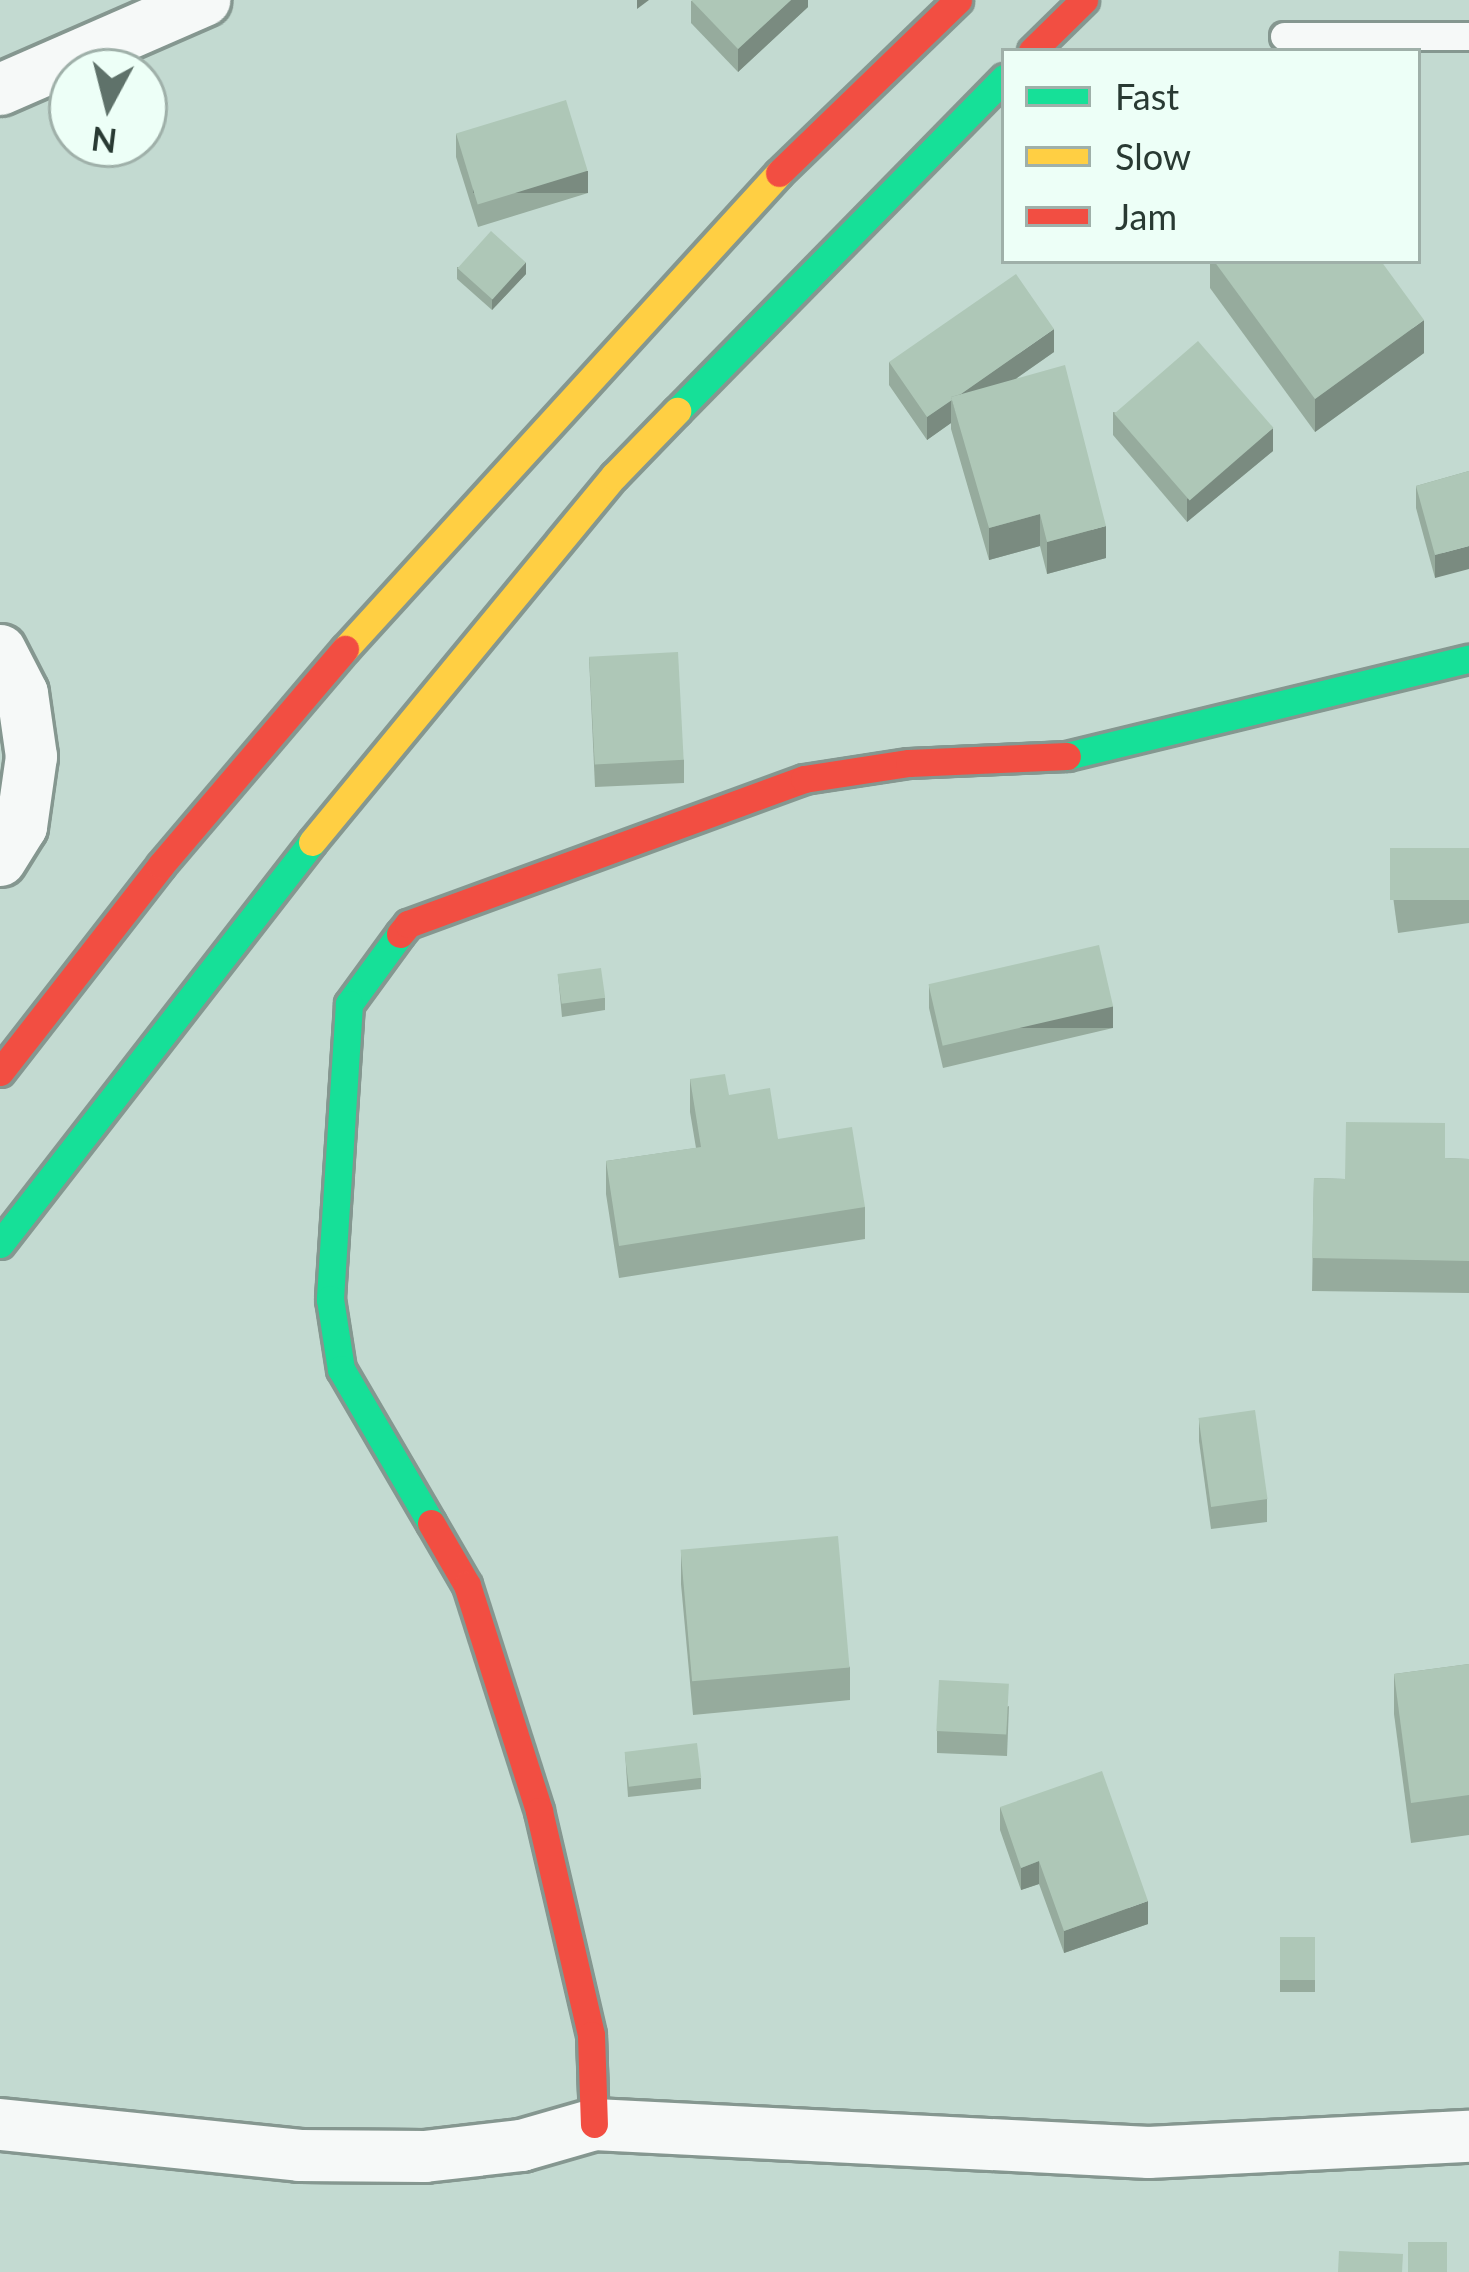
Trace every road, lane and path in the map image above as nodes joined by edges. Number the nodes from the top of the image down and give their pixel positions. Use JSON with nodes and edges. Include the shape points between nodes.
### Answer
{"nodes":[{"id":1,"x":204,"y":0,"type":"edge"},
{"id":2,"x":958,"y":0,"type":"edge"},
{"id":3,"x":1084,"y":0,"type":"edge"},
{"id":4,"x":1284,"y":36,"type":"dead end"},
{"id":5,"x":1469,"y":36,"type":"edge"},
{"id":6,"x":1034,"y":48,"type":"edge"},
{"id":7,"x":1001,"y":81,"type":"edge"},
{"id":8,"x":0,"y":89,"type":"edge"},
{"id":9,"x":0,"y":650,"type":"edge"},
{"id":10,"x":1469,"y":659,"type":"edge"},
{"id":11,"x":0,"y":860,"type":"edge"},
{"id":12,"x":0,"y":1072,"type":"edge"},
{"id":13,"x":0,"y":1244,"type":"edge"},
{"id":14,"x":0,"y":2124,"type":"edge"},
{"id":15,"x":594,"y":2124,"type":"junction"},
{"id":16,"x":1469,"y":2136,"type":"edge"}],
"edges":[{"from":1,"to":8,"type":"street"},
{"from":2,"to":12,"type":"main road","via":[[757,194],[448,529],[161,865]]},
{"from":3,"to":6,"type":"main road"},
{"from":4,"to":5,"type":"lane"},
{"from":7,"to":13,"type":"main road","via":[[614,476],[234,937]]},
{"from":9,"to":11,"type":"street","via":[[22,693],[31,756],[21,826]]},
{"from":10,"to":15,"type":"main road","via":[[1032,763],[909,763],[804,779],[408,924],[349,1004],[330,1298],[341,1369],[467,1585],[539,1810],[591,2035]]},
{"from":14,"to":15,"type":"street","via":[[299,2155],[424,2156],[521,2145]]},
{"from":15,"to":16,"type":"street","via":[[1148,2152]]}]}
